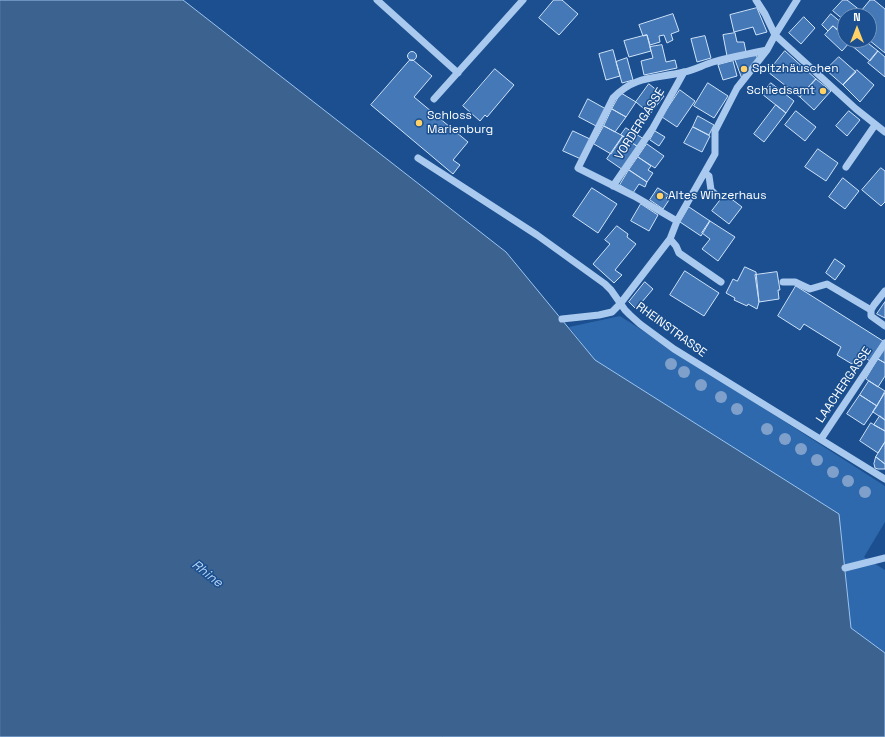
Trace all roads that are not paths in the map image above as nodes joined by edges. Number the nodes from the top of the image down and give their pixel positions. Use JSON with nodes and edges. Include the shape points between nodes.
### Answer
{"nodes":[{"id":1,"x":377,"y":0,"type":"edge"},
{"id":2,"x":523,"y":0,"type":"edge"},
{"id":3,"x":756,"y":0,"type":"edge"},
{"id":4,"x":797,"y":0,"type":"edge"},
{"id":5,"x":775,"y":35,"type":"junction"},
{"id":6,"x":767,"y":50,"type":"junction"},
{"id":7,"x":684,"y":72,"type":"junction"},
{"id":8,"x":458,"y":73,"type":"junction"},
{"id":9,"x":434,"y":99,"type":"dead end"},
{"id":10,"x":875,"y":125,"type":"junction"},
{"id":11,"x":885,"y":132,"type":"edge"},
{"id":12,"x":418,"y":158,"type":"dead end"},
{"id":13,"x":846,"y":167,"type":"dead end"},
{"id":14,"x":705,"y":173,"type":"junction"},
{"id":15,"x":613,"y":186,"type":"junction"},
{"id":16,"x":715,"y":194,"type":"dead end"},
{"id":17,"x":677,"y":220,"type":"junction"},
{"id":18,"x":670,"y":239,"type":"junction"},
{"id":19,"x":721,"y":282,"type":"dead end"},
{"id":20,"x":784,"y":282,"type":"dead end"},
{"id":21,"x":885,"y":291,"type":"edge"},
{"id":22,"x":620,"y":304,"type":"junction"},
{"id":23,"x":871,"y":310,"type":"junction"},
{"id":24,"x":562,"y":319,"type":"dead end"},
{"id":25,"x":885,"y":326,"type":"edge"},
{"id":26,"x":885,"y":343,"type":"edge"},
{"id":27,"x":821,"y":439,"type":"junction"},
{"id":28,"x":885,"y":478,"type":"edge"},
{"id":29,"x":885,"y":558,"type":"edge"},
{"id":30,"x":845,"y":568,"type":"dead end"}],
"edges":[{"from":1,"to":8,"type":"street"},
{"from":2,"to":8,"type":"street"},
{"from":3,"to":5,"type":"street"},
{"from":4,"to":5,"type":"street"},
{"from":5,"to":6,"type":"street"},
{"from":5,"to":10,"type":"street"},
{"from":6,"to":7,"type":"street","name":"VORDERGASSE"},
{"from":6,"to":14,"type":"street","via":[[737,88],[715,131],[715,154]]},
{"from":7,"to":15,"type":"street","name":"VORDERGASSE","via":[[653,128]]},
{"from":7,"to":15,"type":"street","name":"VORDERGASSE","via":[[631,83],[613,98],[578,168]]},
{"from":8,"to":9,"type":"street"},
{"from":10,"to":11,"type":"street"},
{"from":10,"to":13,"type":"street"},
{"from":12,"to":22,"type":"street","name":"RHEINSTRASSE","via":[[537,235],[605,284]]},
{"from":14,"to":16,"type":"street","via":[[709,176],[711,190]]},
{"from":14,"to":17,"type":"street"},
{"from":15,"to":17,"type":"street"},
{"from":17,"to":18,"type":"street"},
{"from":18,"to":19,"type":"street","via":[[679,254]]},
{"from":18,"to":22,"type":"street"},
{"from":20,"to":23,"type":"street","via":[[795,282],[810,289],[827,284]]},
{"from":21,"to":23,"type":"street"},
{"from":22,"to":24,"type":"street","via":[[612,312]]},
{"from":22,"to":27,"type":"street","name":"RHEINSTRASSE","via":[[640,324],[674,349]]},
{"from":23,"to":25,"type":"street","via":[[871,316]]},
{"from":26,"to":27,"type":"street","name":"LAACHERGASSE"},
{"from":27,"to":28,"type":"street","name":"RHEINSTRASSE"},
{"from":29,"to":30,"type":"street"}]}
